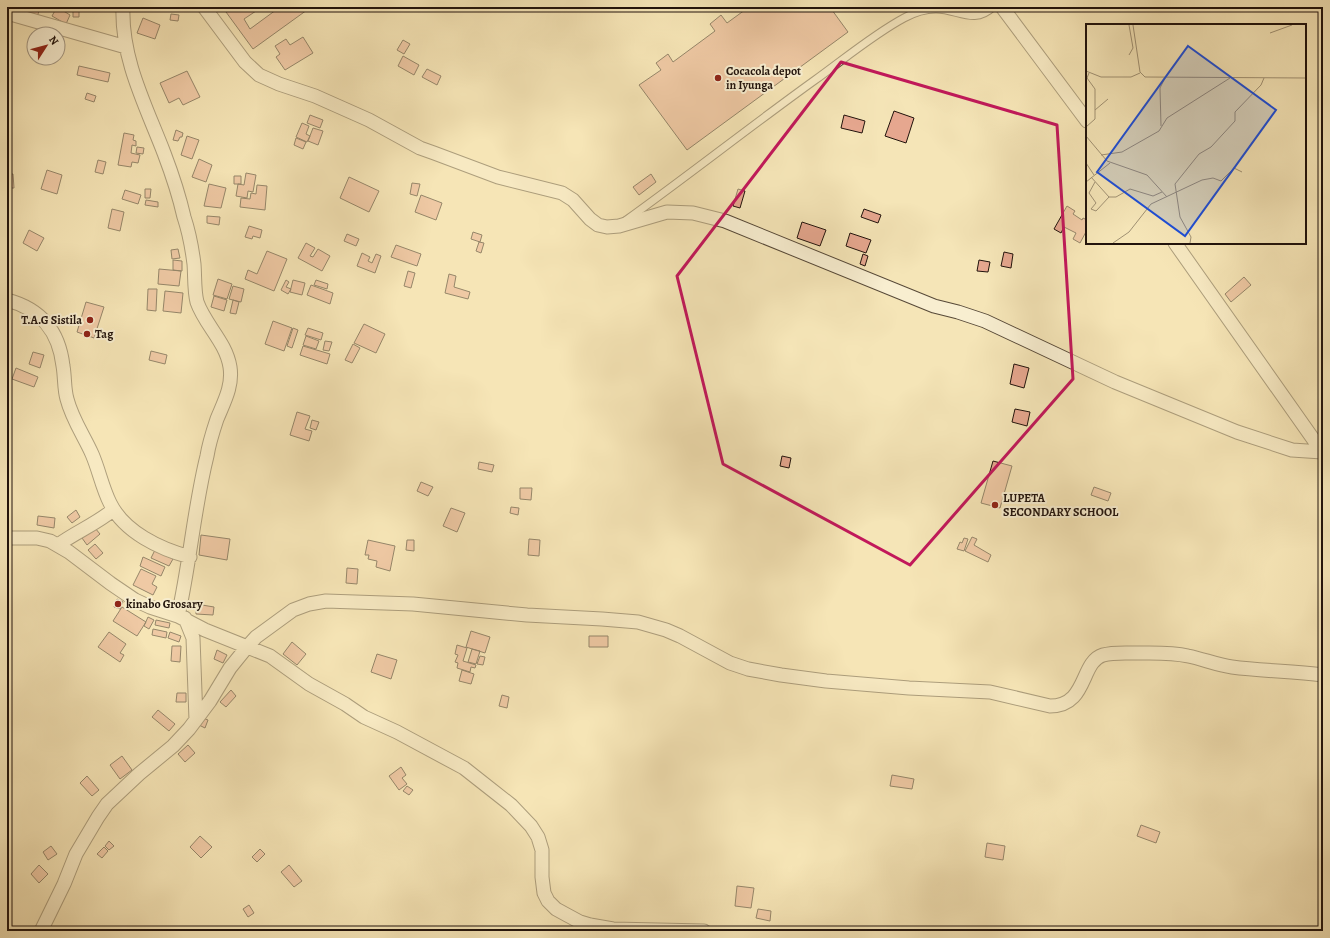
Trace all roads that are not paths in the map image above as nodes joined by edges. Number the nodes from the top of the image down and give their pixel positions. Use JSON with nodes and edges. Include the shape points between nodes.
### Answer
{"nodes":[{"id":1,"x":123,"y":7,"type":"edge"},
{"id":2,"x":204,"y":7,"type":"edge"},
{"id":3,"x":993,"y":7,"type":"edge"},
{"id":4,"x":1002,"y":7,"type":"edge"},
{"id":5,"x":7,"y":13,"type":"edge"},
{"id":6,"x":126,"y":47,"type":"junction"},
{"id":7,"x":1086,"y":120,"type":"edge"},
{"id":8,"x":619,"y":226,"type":"junction"},
{"id":9,"x":1176,"y":244,"type":"edge"},
{"id":10,"x":7,"y":300,"type":"edge"},
{"id":11,"x":1323,"y":453,"type":"edge"},
{"id":12,"x":113,"y":510,"type":"junction"},
{"id":13,"x":7,"y":538,"type":"edge"},
{"id":14,"x":58,"y":545,"type":"junction"},
{"id":15,"x":190,"y":558,"type":"junction"},
{"id":16,"x":182,"y":617,"type":"junction"},
{"id":17,"x":247,"y":647,"type":"junction"},
{"id":18,"x":1323,"y":675,"type":"edge"},
{"id":19,"x":196,"y":720,"type":"junction"},
{"id":20,"x":41,"y":931,"type":"edge"},
{"id":21,"x":704,"y":931,"type":"edge"}],
"edges":[{"from":1,"to":6,"type":"street"},
{"from":2,"to":8,"type":"street","via":[[245,62],[259,75],[370,120],[420,148],[498,177],[562,193],[573,200],[598,225]]},
{"from":3,"to":8,"type":"lane","via":[[980,16],[936,9],[921,11],[904,18],[812,82]]},
{"from":4,"to":7,"type":"street"},
{"from":5,"to":6,"type":"street"},
{"from":6,"to":15,"type":"street","via":[[190,237],[197,301],[227,355],[230,367],[227,396],[217,419],[205,461]]},
{"from":8,"to":11,"type":"street","via":[[666,212],[693,213],[725,221],[934,306],[986,321],[1115,382],[1237,432],[1292,450]]},
{"from":9,"to":11,"type":"street"},
{"from":10,"to":12,"type":"street","via":[[34,311],[51,328],[61,353],[66,398],[71,413],[95,461]]},
{"from":12,"to":14,"type":"street"},
{"from":12,"to":15,"type":"street","via":[[132,529],[148,540],[173,553]]},
{"from":13,"to":14,"type":"street","via":[[37,538]]},
{"from":14,"to":16,"type":"street","via":[[129,596],[150,607]]},
{"from":15,"to":16,"type":"street"},
{"from":16,"to":17,"type":"street","via":[[204,630]]},
{"from":16,"to":19,"type":"street","via":[[193,638]]},
{"from":17,"to":18,"type":"street","via":[[293,610],[326,601],[346,601],[638,622],[680,636],[730,663],[781,676],[908,688],[990,692],[1050,706],[1065,703],[1072,698],[1079,691],[1095,660],[1101,655],[1111,653],[1166,653],[1231,667]]},
{"from":17,"to":19,"type":"street"},
{"from":17,"to":21,"type":"street","via":[[274,658],[309,684],[364,718],[454,762],[511,805],[523,816],[538,837],[542,850],[544,893],[556,909],[580,922],[601,927]]},
{"from":19,"to":20,"type":"street","via":[[173,746],[116,796],[98,817],[76,854]]}]}
